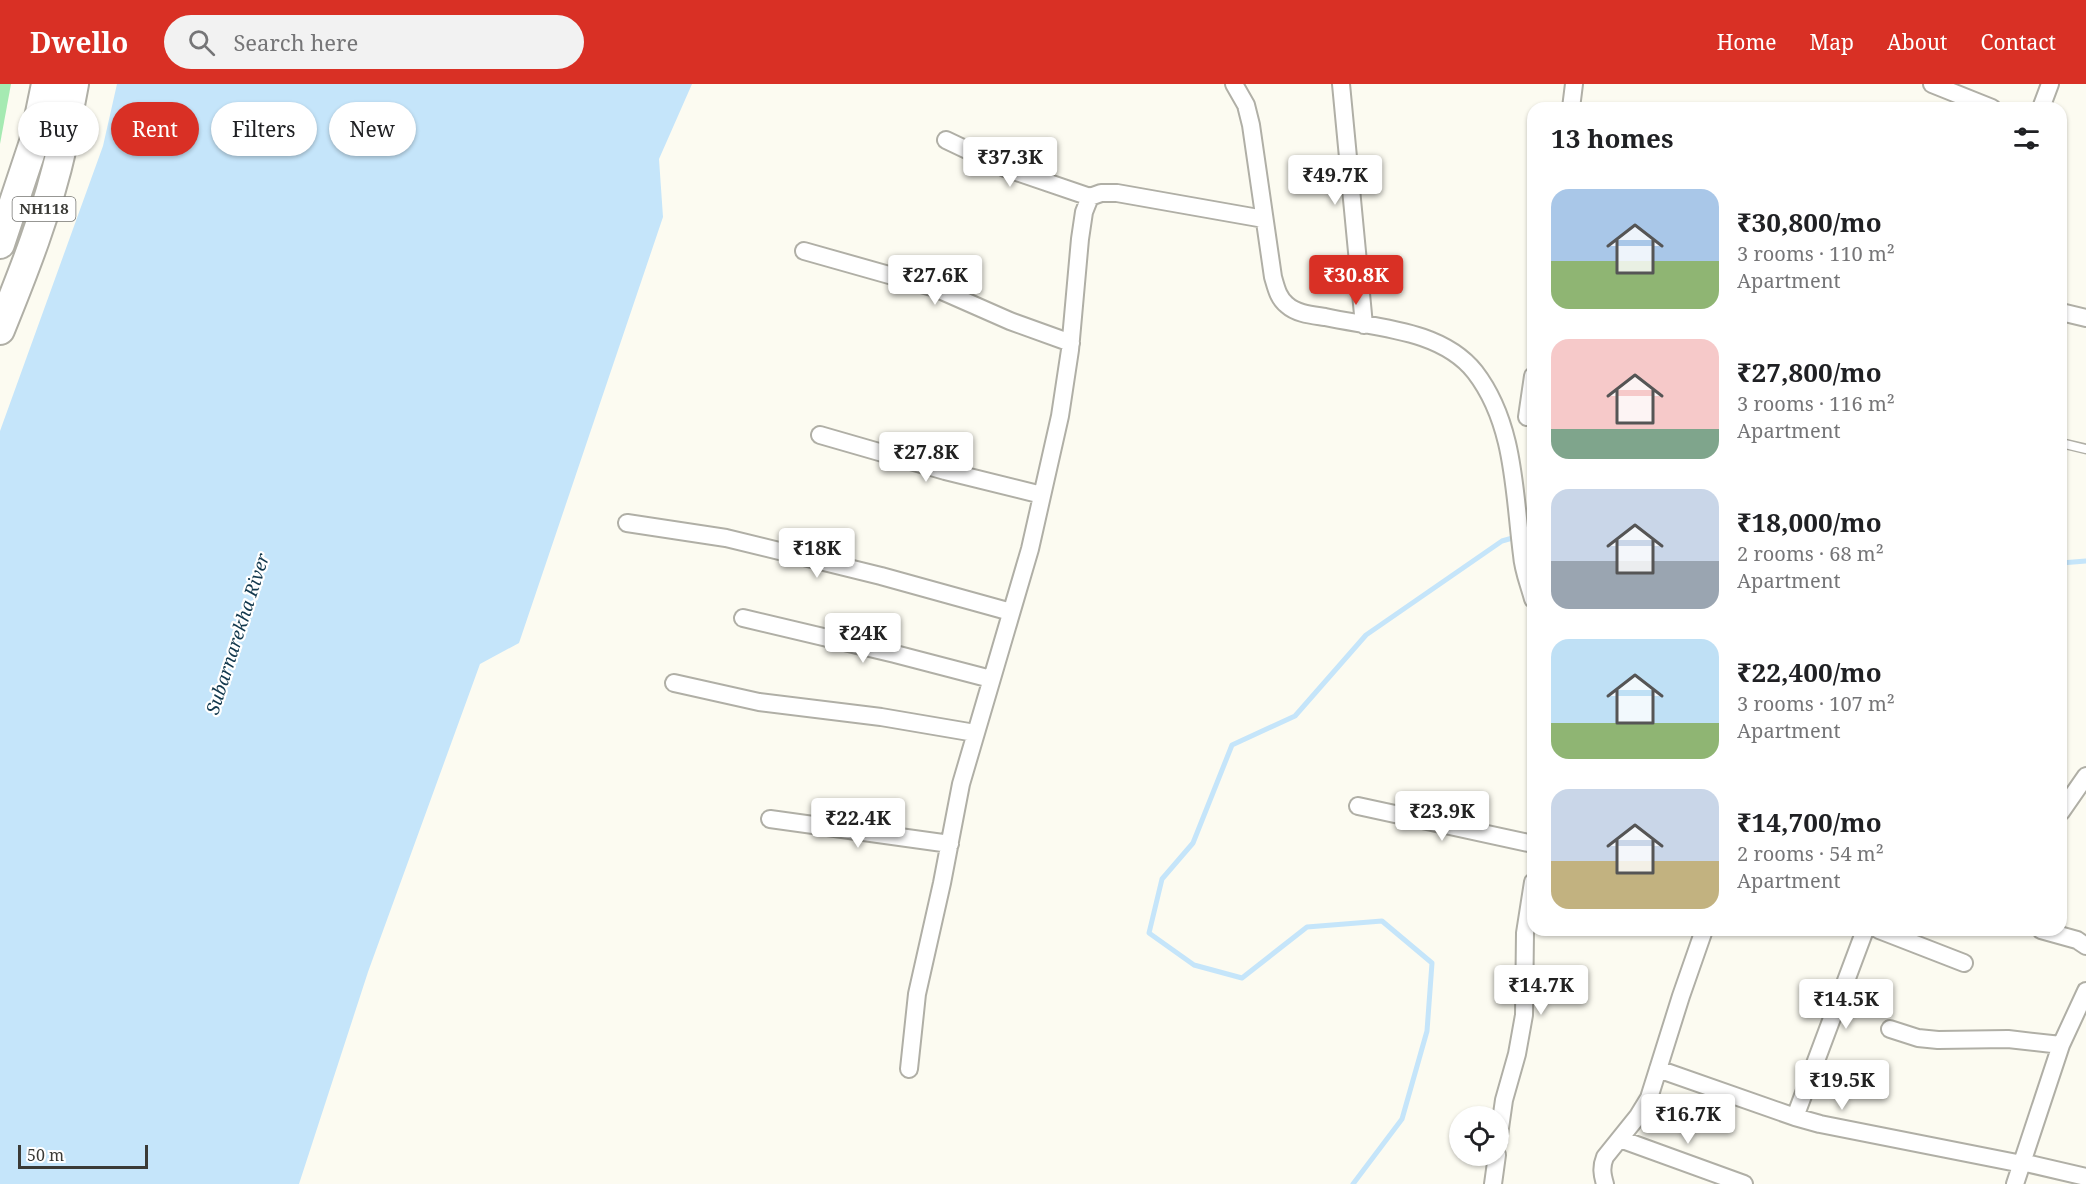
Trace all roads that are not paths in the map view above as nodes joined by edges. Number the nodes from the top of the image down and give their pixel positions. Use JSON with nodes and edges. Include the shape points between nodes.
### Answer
{"nodes":[{"id":1,"x":46,"y":84,"type":"edge"},
{"id":2,"x":74,"y":84,"type":"edge"},
{"id":3,"x":1234,"y":84,"type":"edge"},
{"id":4,"x":1341,"y":84,"type":"edge"},
{"id":5,"x":1574,"y":84,"type":"edge"},
{"id":6,"x":1932,"y":84,"type":"edge"},
{"id":7,"x":2050,"y":84,"type":"edge"},
{"id":8,"x":1572,"y":102,"type":"edge"},
{"id":9,"x":1977,"y":102,"type":"edge"},
{"id":10,"x":2043,"y":102,"type":"edge"},
{"id":11,"x":946,"y":140,"type":"dead end"},
{"id":12,"x":1090,"y":197,"type":"junction"},
{"id":13,"x":1264,"y":219,"type":"junction"},
{"id":14,"x":0,"y":243,"type":"edge"},
{"id":15,"x":804,"y":251,"type":"dead end"},
{"id":16,"x":2067,"y":313,"type":"edge"},
{"id":17,"x":2086,"y":318,"type":"edge"},
{"id":18,"x":1364,"y":325,"type":"junction"},
{"id":19,"x":0,"y":330,"type":"edge"},
{"id":20,"x":1071,"y":343,"type":"junction"},
{"id":21,"x":1527,"y":417,"type":"edge"},
{"id":22,"x":1498,"y":418,"type":"junction"},
{"id":23,"x":820,"y":435,"type":"dead end"},
{"id":24,"x":2067,"y":444,"type":"edge"},
{"id":25,"x":2086,"y":449,"type":"edge"},
{"id":26,"x":1042,"y":495,"type":"junction"},
{"id":27,"x":627,"y":523,"type":"dead end"},
{"id":28,"x":1527,"y":577,"type":"edge"},
{"id":29,"x":1011,"y":612,"type":"junction"},
{"id":30,"x":742,"y":618,"type":"dead end"},
{"id":31,"x":991,"y":679,"type":"junction"},
{"id":32,"x":674,"y":683,"type":"dead end"},
{"id":33,"x":975,"y":733,"type":"junction"},
{"id":34,"x":2086,"y":776,"type":"edge"},
{"id":35,"x":2067,"y":803,"type":"edge"},
{"id":36,"x":1358,"y":806,"type":"dead end"},
{"id":37,"x":770,"y":819,"type":"dead end"},
{"id":38,"x":1527,"y":843,"type":"edge"},
{"id":39,"x":950,"y":844,"type":"junction"},
{"id":40,"x":1527,"y":920,"type":"edge"},
{"id":41,"x":1702,"y":936,"type":"edge"},
{"id":42,"x":1863,"y":936,"type":"edge"},
{"id":43,"x":1894,"y":936,"type":"edge"},
{"id":44,"x":1921,"y":936,"type":"edge"},
{"id":45,"x":2063,"y":936,"type":"edge"},
{"id":46,"x":1915,"y":944,"type":"junction"},
{"id":47,"x":2086,"y":946,"type":"edge"},
{"id":48,"x":1964,"y":963,"type":"dead end"},
{"id":49,"x":2086,"y":991,"type":"edge"},
{"id":50,"x":1890,"y":1029,"type":"dead end"},
{"id":51,"x":2061,"y":1045,"type":"junction"},
{"id":52,"x":909,"y":1069,"type":"dead end"},
{"id":53,"x":1658,"y":1069,"type":"junction"},
{"id":54,"x":1503,"y":1106,"type":"edge"},
{"id":55,"x":1795,"y":1117,"type":"junction"},
{"id":56,"x":1620,"y":1139,"type":"junction"},
{"id":57,"x":2022,"y":1164,"type":"junction"},
{"id":58,"x":1495,"y":1166,"type":"edge"},
{"id":59,"x":2086,"y":1177,"type":"edge"},
{"id":60,"x":1493,"y":1184,"type":"edge"},
{"id":61,"x":1605,"y":1184,"type":"edge"},
{"id":62,"x":1744,"y":1184,"type":"edge"},
{"id":63,"x":2015,"y":1184,"type":"edge"}],
"edges":[{"from":1,"to":14,"type":"highway","number":"NH118","via":[[34,142]]},
{"from":2,"to":19,"type":"highway","number":"NH118","via":[[62,149]]},
{"from":3,"to":13,"type":"street","via":[[1251,124]]},
{"from":4,"to":18,"type":"street"},
{"from":5,"to":8,"type":"street"},
{"from":6,"to":9,"type":"street"},
{"from":7,"to":10,"type":"street"},
{"from":11,"to":12,"type":"street","via":[[1005,168]]},
{"from":12,"to":13,"type":"street","via":[[1117,194]]},
{"from":12,"to":20,"type":"street","via":[[1080,238]]},
{"from":13,"to":18,"type":"street","via":[[1272,277],[1280,298],[1297,312]]},
{"from":15,"to":20,"type":"street","via":[[935,288]]},
{"from":16,"to":17,"type":"street"},
{"from":18,"to":22,"type":"street","via":[[1405,332],[1450,350],[1474,371]]},
{"from":20,"to":26,"type":"street"},
{"from":21,"to":22,"type":"street"},
{"from":22,"to":28,"type":"street","via":[[1510,453]]},
{"from":23,"to":26,"type":"street"},
{"from":24,"to":25,"type":"lane"},
{"from":26,"to":29,"type":"street"},
{"from":27,"to":29,"type":"street","via":[[726,538]]},
{"from":29,"to":31,"type":"street"},
{"from":30,"to":31,"type":"street"},
{"from":31,"to":33,"type":"street"},
{"from":32,"to":33,"type":"street","via":[[759,702]]},
{"from":33,"to":39,"type":"street"},
{"from":34,"to":35,"type":"street"},
{"from":36,"to":38,"type":"street"},
{"from":37,"to":39,"type":"street"},
{"from":39,"to":52,"type":"street","via":[[917,994]]},
{"from":40,"to":54,"type":"street","via":[[1524,1015]]},
{"from":41,"to":53,"type":"street"},
{"from":42,"to":55,"type":"street"},
{"from":43,"to":46,"type":"street"},
{"from":44,"to":46,"type":"street"},
{"from":45,"to":47,"type":"street"},
{"from":46,"to":48,"type":"street"},
{"from":49,"to":51,"type":"street"},
{"from":50,"to":51,"type":"street","via":[[1938,1040],[2008,1039]]},
{"from":51,"to":57,"type":"street"},
{"from":53,"to":55,"type":"street"},
{"from":53,"to":56,"type":"street","via":[[1649,1098]]},
{"from":55,"to":57,"type":"street"},
{"from":56,"to":61,"type":"street","via":[[1602,1164]]},
{"from":56,"to":62,"type":"street"},
{"from":57,"to":59,"type":"street"},
{"from":57,"to":63,"type":"street"},
{"from":58,"to":60,"type":"street"}]}
